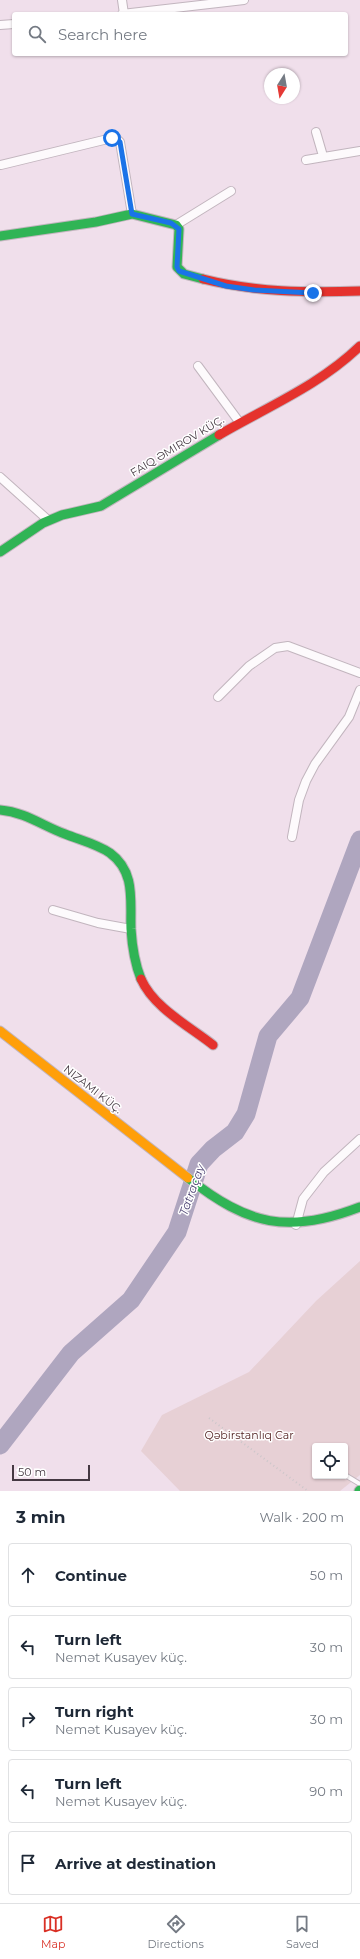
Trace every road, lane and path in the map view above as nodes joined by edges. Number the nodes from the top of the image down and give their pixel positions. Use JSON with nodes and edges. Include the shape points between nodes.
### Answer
{"nodes":[{"id":1,"x":122,"y":0,"type":"edge"},
{"id":2,"x":244,"y":0,"type":"edge"},
{"id":3,"x":123,"y":12,"type":"edge"},
{"id":4,"x":140,"y":12,"type":"edge"},
{"id":5,"x":12,"y":24,"type":"edge"},
{"id":6,"x":0,"y":25,"type":"edge"},
{"id":7,"x":316,"y":132,"type":"dead end"},
{"id":8,"x":360,"y":151,"type":"edge"},
{"id":9,"x":323,"y":156,"type":"junction"},
{"id":10,"x":306,"y":160,"type":"dead end"},
{"id":11,"x":1,"y":165,"type":"dead end"},
{"id":12,"x":231,"y":191,"type":"dead end"},
{"id":13,"x":132,"y":214,"type":"junction"},
{"id":14,"x":176,"y":225,"type":"junction"},
{"id":15,"x":0,"y":236,"type":"edge"},
{"id":16,"x":360,"y":291,"type":"edge"},
{"id":17,"x":360,"y":346,"type":"edge"},
{"id":18,"x":198,"y":366,"type":"dead end"},
{"id":19,"x":240,"y":423,"type":"junction"},
{"id":20,"x":0,"y":477,"type":"edge"},
{"id":21,"x":48,"y":520,"type":"junction"},
{"id":22,"x":0,"y":552,"type":"edge"},
{"id":23,"x":360,"y":673,"type":"edge"},
{"id":24,"x":360,"y":690,"type":"edge"},
{"id":25,"x":218,"y":697,"type":"dead end"},
{"id":26,"x":0,"y":810,"type":"edge"},
{"id":27,"x":292,"y":837,"type":"dead end"},
{"id":28,"x":53,"y":910,"type":"dead end"},
{"id":29,"x":131,"y":929,"type":"junction"},
{"id":30,"x":0,"y":1031,"type":"edge"},
{"id":31,"x":213,"y":1045,"type":"dead end"},
{"id":32,"x":360,"y":1139,"type":"edge"},
{"id":33,"x":360,"y":1207,"type":"edge"},
{"id":34,"x":296,"y":1225,"type":"junction"},
{"id":35,"x":209,"y":1418,"type":"dead end"},
{"id":36,"x":348,"y":1477,"type":"edge"},
{"id":37,"x":360,"y":1484,"type":"edge"},
{"id":38,"x":308,"y":1491,"type":"edge"}],
"edges":[{"from":1,"to":3,"type":"street"},
{"from":2,"to":4,"type":"street"},
{"from":5,"to":6,"type":"street"},
{"from":7,"to":9,"type":"street"},
{"from":8,"to":9,"type":"street"},
{"from":9,"to":10,"type":"street"},
{"from":11,"to":13,"type":"street","via":[[112,138],[117,139],[120,142]]},
{"from":12,"to":14,"type":"street"},
{"from":13,"to":14,"type":"street"},
{"from":13,"to":15,"type":"street"},
{"from":14,"to":16,"type":"street","via":[[179,229],[177,267],[183,274],[226,286],[254,290],[313,293]]},
{"from":17,"to":19,"type":"street","name":"FAIQ ƏMIROV KÜÇ.","via":[[312,382]]},
{"from":18,"to":19,"type":"street"},
{"from":19,"to":21,"type":"street","name":"FAIQ ƏMIROV KÜÇ.","via":[[101,506],[69,512]]},
{"from":20,"to":21,"type":"street"},
{"from":21,"to":22,"type":"street","name":"FAIQ ƏMIROV KÜÇ."},
{"from":23,"to":25,"type":"street","via":[[288,646],[275,648],[249,666]]},
{"from":24,"to":27,"type":"street","via":[[349,717],[315,764],[306,781],[299,800]]},
{"from":26,"to":29,"type":"street","via":[[30,815],[56,830],[110,853],[119,860],[126,870],[132,892]]},
{"from":28,"to":29,"type":"street"},
{"from":29,"to":31,"type":"street","via":[[136,962],[142,982],[151,996]]},
{"from":30,"to":34,"type":"street","name":"NIZAMI KÜÇ.","via":[[229,1208],[249,1217]]},
{"from":32,"to":34,"type":"street","via":[[324,1172],[303,1199]]},
{"from":33,"to":34,"type":"street","name":"NIZAMI KÜÇ.","via":[[321,1222]]},
{"from":35,"to":38,"type":"path"},
{"from":36,"to":37,"type":"lane"}]}
